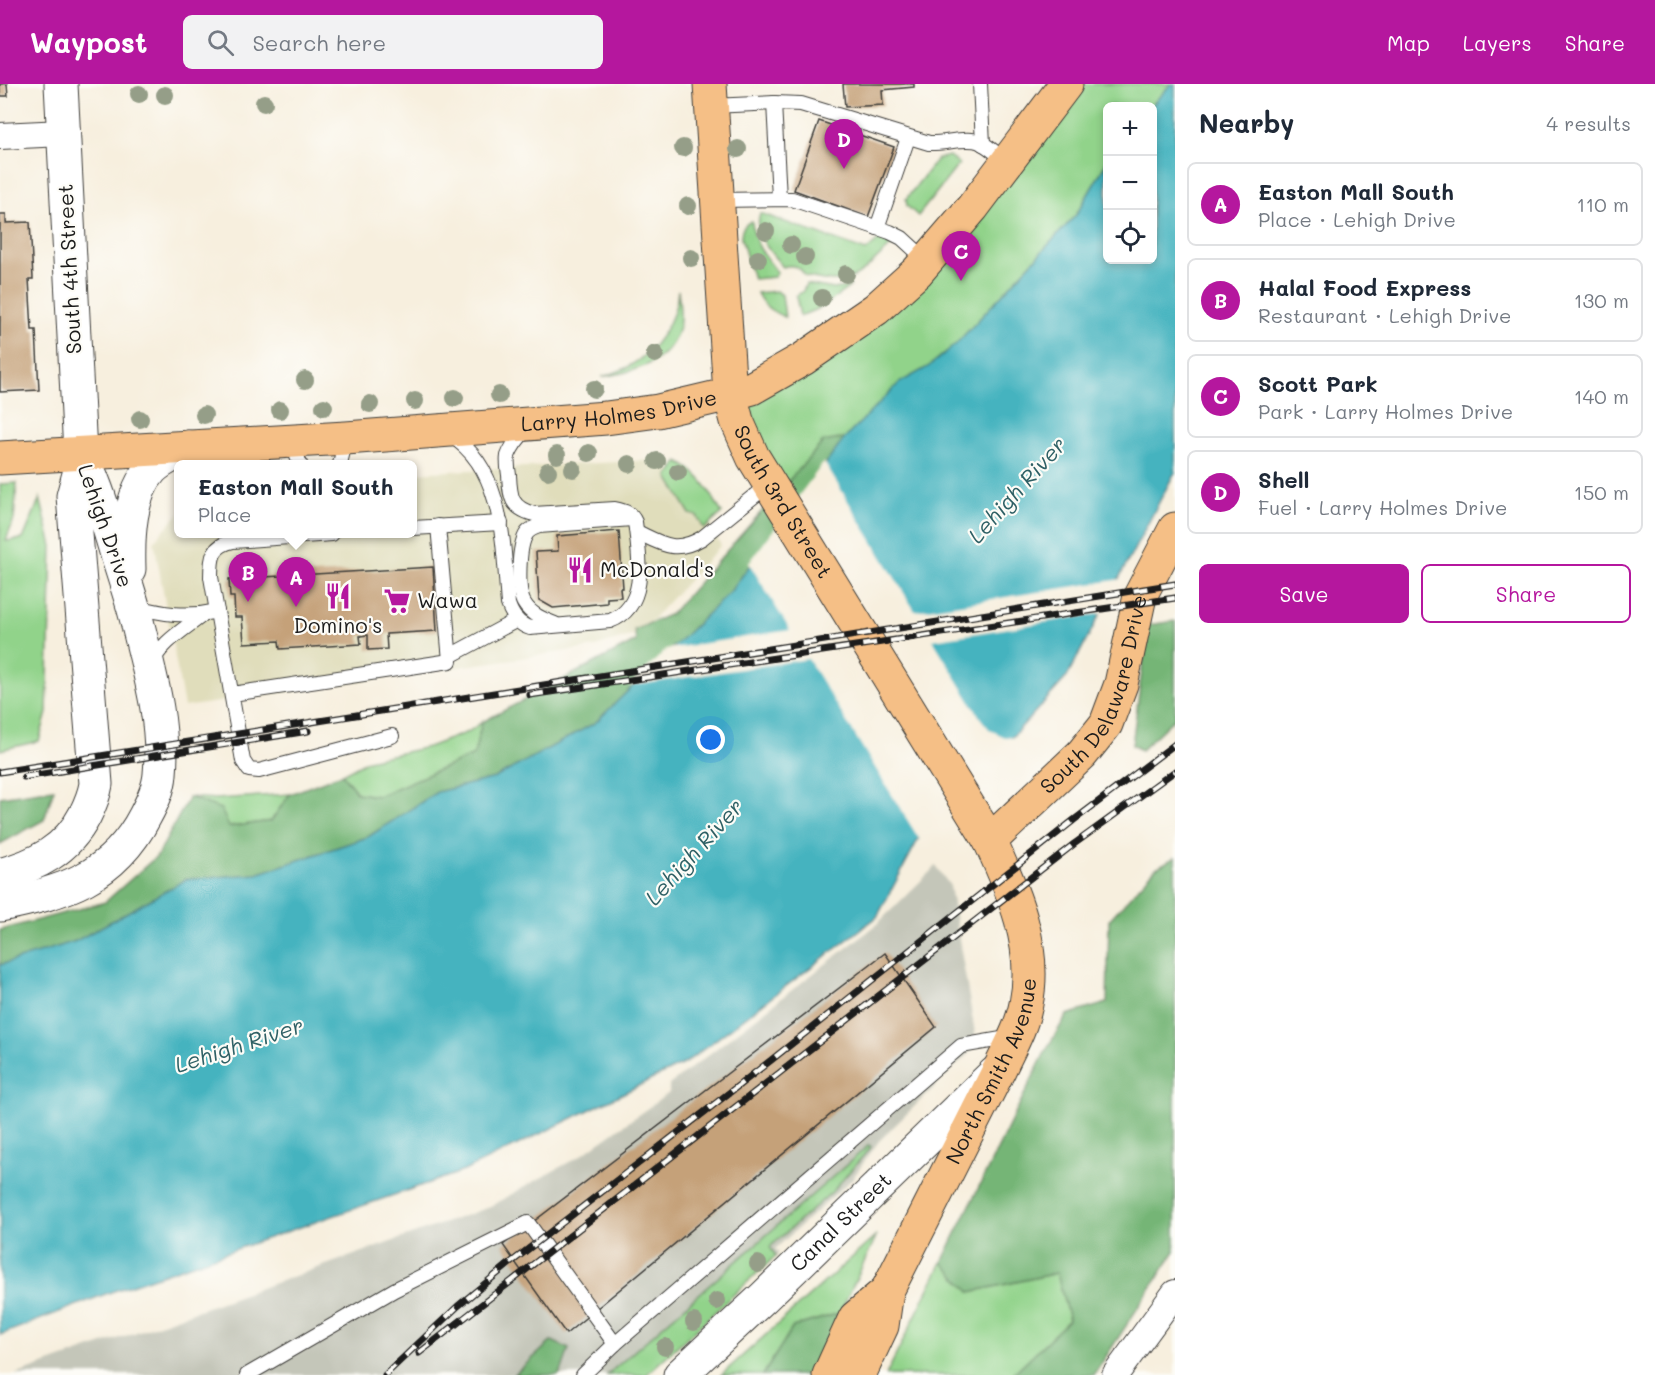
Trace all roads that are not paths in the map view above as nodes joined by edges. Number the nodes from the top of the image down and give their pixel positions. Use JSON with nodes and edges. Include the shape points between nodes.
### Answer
{"nodes":[{"id":1,"x":61,"y":84,"type":"edge"},
{"id":2,"x":980,"y":84,"type":"edge"},
{"id":3,"x":1066,"y":84,"type":"edge"},
{"id":4,"x":711,"y":95,"type":"edge"},
{"id":5,"x":774,"y":103,"type":"junction"},
{"id":6,"x":63,"y":133,"type":"junction"},
{"id":7,"x":0,"y":136,"type":"edge"},
{"id":8,"x":908,"y":138,"type":"junction"},
{"id":9,"x":995,"y":153,"type":"junction"},
{"id":10,"x":779,"y":198,"type":"junction"},
{"id":11,"x":718,"y":200,"type":"junction"},
{"id":12,"x":877,"y":228,"type":"junction"},
{"id":13,"x":927,"y":261,"type":"junction"},
{"id":14,"x":730,"y":394,"type":"junction"},
{"id":15,"x":533,"y":424,"type":"junction"},
{"id":16,"x":438,"y":430,"type":"junction"},
{"id":17,"x":188,"y":447,"type":"junction"},
{"id":18,"x":343,"y":451,"type":"edge"},
{"id":19,"x":80,"y":453,"type":"junction"},
{"id":20,"x":296,"y":453,"type":"edge"},
{"id":21,"x":0,"y":458,"type":"edge"},
{"id":22,"x":772,"y":487,"type":"junction"},
{"id":23,"x":501,"y":523,"type":"junction"},
{"id":24,"x":438,"y":526,"type":"junction"},
{"id":25,"x":635,"y":526,"type":"junction"},
{"id":26,"x":417,"y":528,"type":"edge"},
{"id":27,"x":1175,"y":529,"type":"edge"},
{"id":28,"x":271,"y":538,"type":"edge"},
{"id":29,"x":133,"y":606,"type":"junction"},
{"id":30,"x":217,"y":611,"type":"junction"},
{"id":31,"x":202,"y":615,"type":"junction"},
{"id":32,"x":517,"y":620,"type":"junction"},
{"id":33,"x":559,"y":626,"type":"junction"},
{"id":34,"x":450,"y":656,"type":"junction"},
{"id":35,"x":149,"y":672,"type":"junction"},
{"id":36,"x":232,"y":694,"type":"junction"},
{"id":37,"x":392,"y":736,"type":"dead end"},
{"id":38,"x":982,"y":828,"type":"junction"},
{"id":39,"x":0,"y":875,"type":"edge"},
{"id":40,"x":0,"y":905,"type":"edge"},
{"id":41,"x":1015,"y":1036,"type":"junction"},
{"id":42,"x":1000,"y":1068,"type":"junction"},
{"id":43,"x":887,"y":1291,"type":"junction"},
{"id":44,"x":1175,"y":1293,"type":"edge"},
{"id":45,"x":615,"y":1344,"type":"junction"},
{"id":46,"x":247,"y":1375,"type":"edge"},
{"id":47,"x":583,"y":1375,"type":"edge"},
{"id":48,"x":680,"y":1375,"type":"edge"},
{"id":49,"x":829,"y":1375,"type":"edge"},
{"id":50,"x":859,"y":1375,"type":"edge"},
{"id":51,"x":1115,"y":1375,"type":"edge"}],
"edges":[{"from":1,"to":6,"type":"street","name":"South 4th Street"},
{"from":2,"to":9,"type":"lane"},
{"from":3,"to":9,"type":"main road","name":"Larry Holmes Drive"},
{"from":4,"to":5,"type":"lane"},
{"from":4,"to":11,"type":"main road","name":"South 3rd Street"},
{"from":5,"to":8,"type":"lane","via":[[813,106]]},
{"from":5,"to":10,"type":"lane"},
{"from":6,"to":7,"type":"street"},
{"from":6,"to":19,"type":"street","name":"South 4th Street"},
{"from":8,"to":9,"type":"lane","via":[[945,144],[970,139]]},
{"from":8,"to":12,"type":"lane"},
{"from":9,"to":13,"type":"main road","name":"Larry Holmes Drive","via":[[973,207]]},
{"from":10,"to":11,"type":"lane"},
{"from":10,"to":12,"type":"lane"},
{"from":11,"to":14,"type":"main road","name":"South 3rd Street"},
{"from":12,"to":13,"type":"lane","via":[[902,238]]},
{"from":13,"to":14,"type":"main road","name":"Larry Holmes Drive","via":[[855,324],[752,388]]},
{"from":14,"to":15,"type":"main road","name":"Larry Holmes Drive","via":[[658,411]]},
{"from":14,"to":22,"type":"main road","name":"South 3rd Street","via":[[746,444]]},
{"from":15,"to":16,"type":"main road","name":"Larry Holmes Drive"},
{"from":15,"to":25,"type":"lane","via":[[517,439],[508,458],[510,492],[515,505],[534,514],[615,509],[625,511]]},
{"from":16,"to":18,"type":"main road","name":"Larry Holmes Drive"},
{"from":16,"to":23,"type":"lane","via":[[465,446],[486,475]]},
{"from":17,"to":19,"type":"main road","name":"Larry Holmes Drive"},
{"from":17,"to":20,"type":"main road","name":"Larry Holmes Drive"},
{"from":17,"to":29,"type":"street","via":[[152,469],[134,506],[129,541]]},
{"from":18,"to":20,"type":"main road","name":"Larry Holmes Drive"},
{"from":19,"to":21,"type":"main road","name":"Larry Holmes Drive"},
{"from":19,"to":29,"type":"street","name":"Lehigh Drive","via":[[92,475]]},
{"from":19,"to":39,"type":"street","name":"Lehigh Drive","via":[[80,474],[73,496],[95,788],[75,834],[58,850],[31,865]]},
{"from":22,"to":25,"type":"lane","via":[[693,544],[668,546]]},
{"from":22,"to":38,"type":"main road","name":"South 3rd Street"},
{"from":23,"to":24,"type":"lane"},
{"from":23,"to":32,"type":"lane","via":[[508,604]]},
{"from":24,"to":26,"type":"lane"},
{"from":24,"to":34,"type":"lane"},
{"from":25,"to":33,"type":"lane","via":[[640,580],[627,611],[610,621]]},
{"from":25,"to":33,"type":"lane","via":[[539,526],[526,533],[520,556],[523,602],[541,619]]},
{"from":27,"to":38,"type":"main road","name":"South Delaware Drive","via":[[1140,596],[1121,684],[1106,724],[1082,754]]},
{"from":28,"to":30,"type":"lane","via":[[232,541],[216,548],[211,577]]},
{"from":29,"to":31,"type":"lane","via":[[168,615]]},
{"from":29,"to":35,"type":"street","name":"Lehigh Drive"},
{"from":30,"to":31,"type":"lane"},
{"from":30,"to":36,"type":"lane"},
{"from":31,"to":35,"type":"lane","via":[[165,645]]},
{"from":32,"to":33,"type":"lane","via":[[530,628]]},
{"from":32,"to":34,"type":"lane"},
{"from":34,"to":36,"type":"lane","via":[[450,661]]},
{"from":35,"to":40,"type":"street","name":"Lehigh Drive","via":[[160,736],[160,776],[131,841],[89,878],[26,901]]},
{"from":36,"to":37,"type":"lane","via":[[243,761],[249,770],[259,771]]},
{"from":38,"to":41,"type":"main road","name":"North Smith Avenue","via":[[1010,885],[1025,937],[1029,975],[1026,1004]]},
{"from":41,"to":42,"type":"main road","name":"North Smith Avenue"},
{"from":41,"to":45,"type":"lane","via":[[961,1046]]},
{"from":42,"to":43,"type":"main road","name":"North Smith Avenue"},
{"from":42,"to":48,"type":"street","name":"Canal Street"},
{"from":43,"to":49,"type":"main road","name":"North Smith Avenue","via":[[855,1318]]},
{"from":43,"to":50,"type":"main road","name":"North Smith Avenue","via":[[882,1326]]},
{"from":44,"to":51,"type":"street"},
{"from":45,"to":46,"type":"lane","via":[[528,1223],[394,1290]]},
{"from":45,"to":47,"type":"lane"}]}
